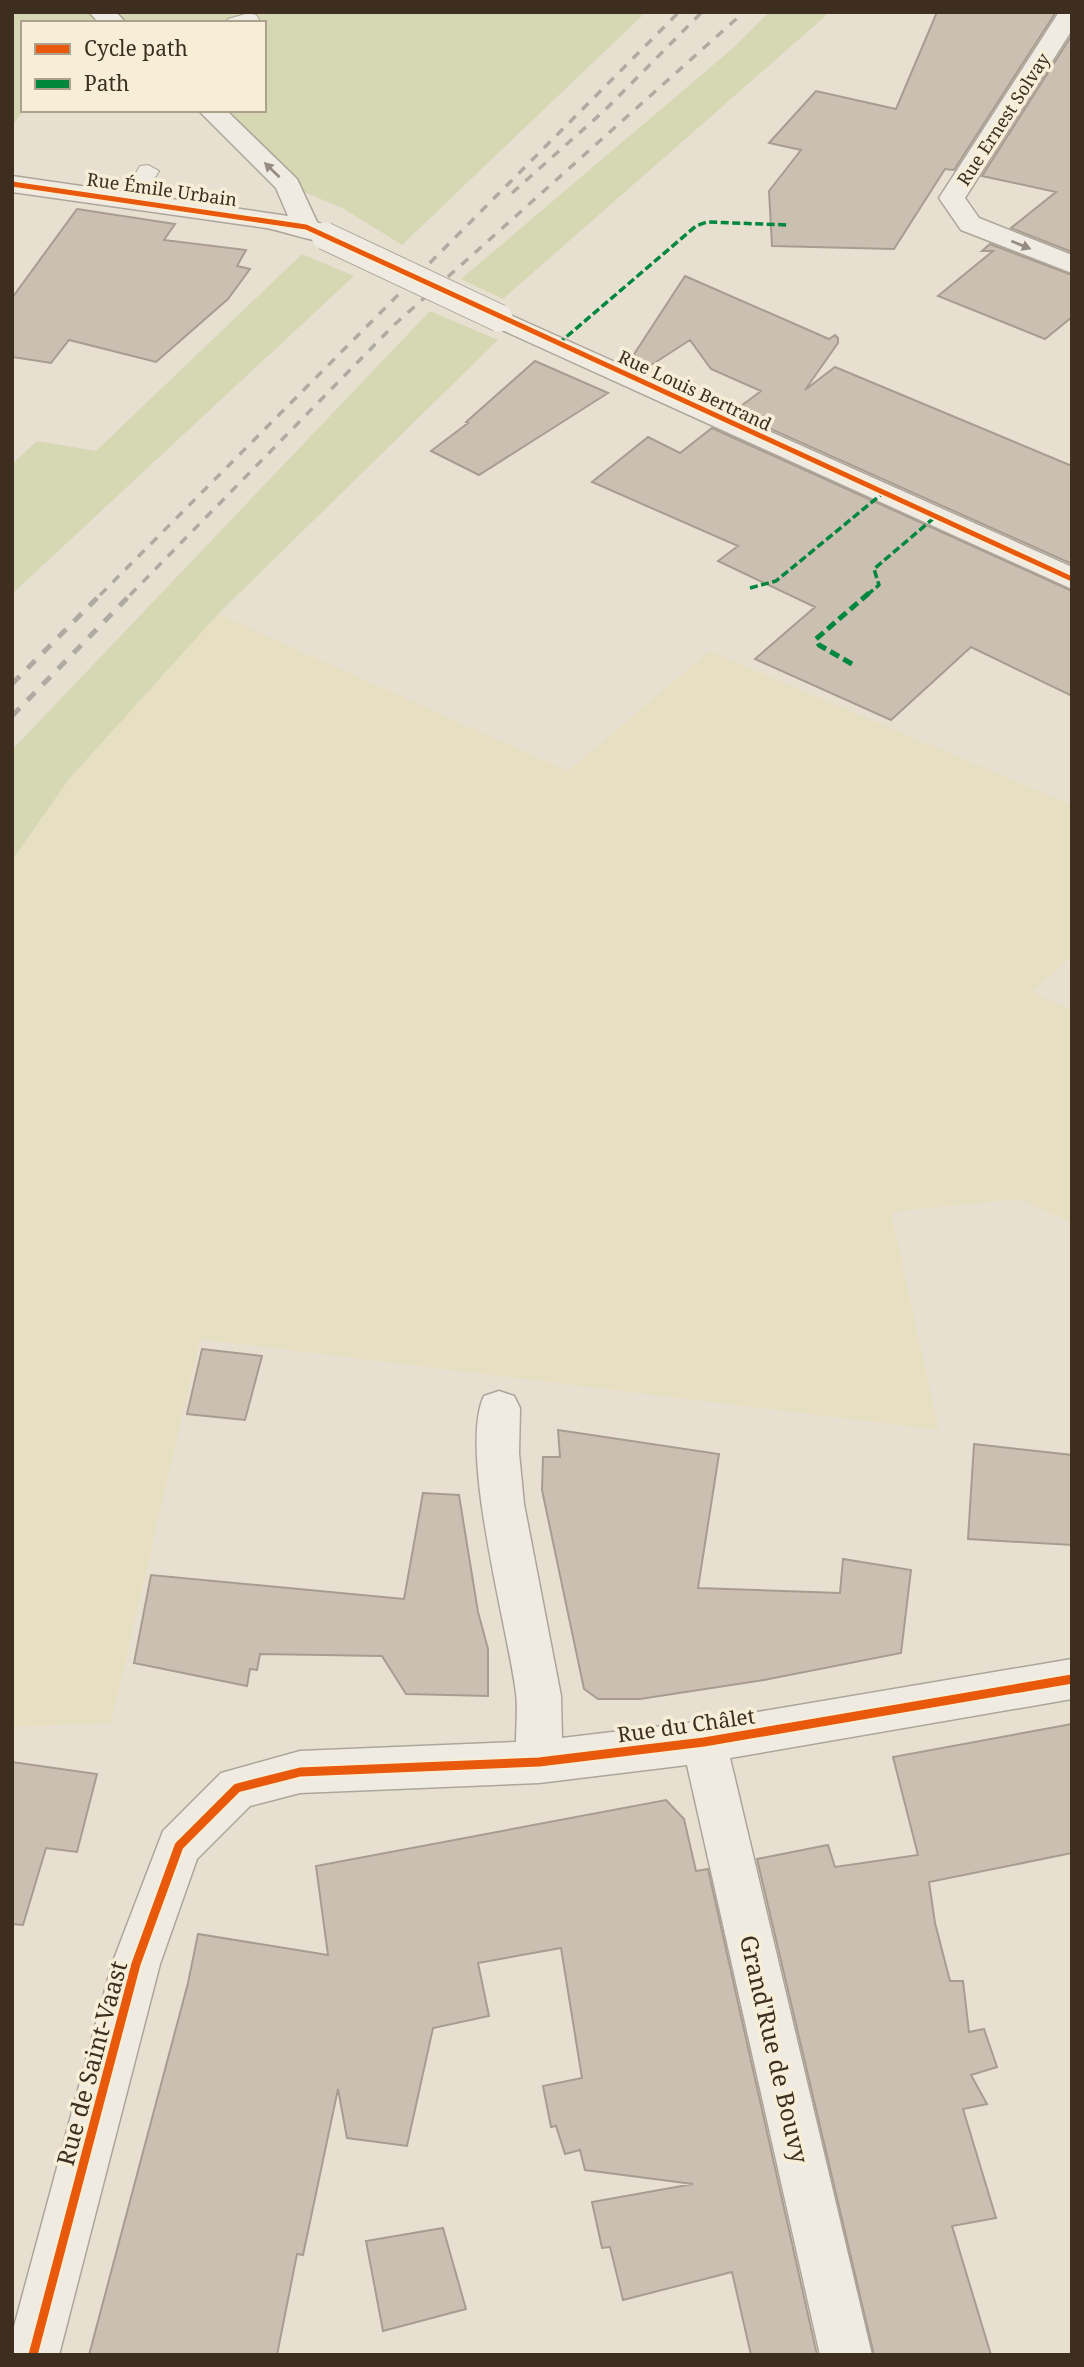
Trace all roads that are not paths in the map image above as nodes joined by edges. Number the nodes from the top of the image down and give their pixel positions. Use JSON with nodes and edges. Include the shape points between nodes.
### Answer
{"nodes":[{"id":1,"x":1071,"y":12,"type":"edge"},
{"id":2,"x":213,"y":112,"type":"edge"},
{"id":3,"x":148,"y":171,"type":"dead end"},
{"id":4,"x":12,"y":184,"type":"edge"},
{"id":5,"x":131,"y":201,"type":"junction"},
{"id":6,"x":316,"y":232,"type":"junction"},
{"id":7,"x":1072,"y":265,"type":"edge"},
{"id":8,"x":1072,"y":579,"type":"edge"},
{"id":9,"x":499,"y":1408,"type":"dead end"},
{"id":10,"x":1072,"y":1679,"type":"edge"},
{"id":11,"x":704,"y":1742,"type":"junction"},
{"id":12,"x":538,"y":1762,"type":"junction"},
{"id":13,"x":300,"y":1772,"type":"joint"},
{"id":14,"x":33,"y":2355,"type":"edge"},
{"id":15,"x":846,"y":2355,"type":"edge"}],
"edges":[{"from":1,"to":7,"type":"street","name":"Rue Ernest Solvay","one_way":true,"via":[[952,198],[970,224]]},
{"from":6,"to":2,"type":"street","one_way":true,"via":[[288,185]]},
{"from":3,"to":5,"type":"lane"},
{"from":4,"to":5,"type":"street","name":"Rue Émile Urbain"},
{"from":5,"to":6,"type":"street","name":"Rue Émile Urbain"},
{"from":6,"to":8,"type":"street","name":"Rue Louis Bertrand","bridge":true},
{"from":9,"to":12,"type":"street","via":[[503,1504],[539,1696]]},
{"from":10,"to":11,"type":"street","name":"Rue du Châlet"},
{"from":11,"to":12,"type":"street","name":"Rue du Châlet"},
{"from":11,"to":15,"type":"street","name":"Grand'Rue de Bouvy"},
{"from":12,"to":13,"type":"street","name":"Rue du Châlet"},
{"from":13,"to":14,"type":"street","name":"Rue de Saint-Vaast","via":[[237,1788],[179,1846],[136,1964]]}]}
